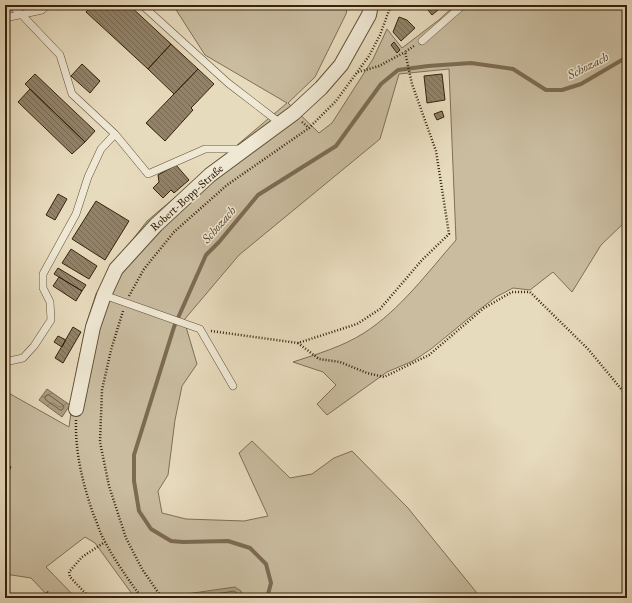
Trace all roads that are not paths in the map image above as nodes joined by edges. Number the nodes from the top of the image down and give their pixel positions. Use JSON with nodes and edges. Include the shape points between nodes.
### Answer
{"nodes":[{"id":1,"x":11,"y":5,"type":"edge"},
{"id":2,"x":47,"y":5,"type":"edge"},
{"id":3,"x":142,"y":5,"type":"edge"},
{"id":4,"x":372,"y":5,"type":"edge"},
{"id":5,"x":462,"y":5,"type":"edge"},
{"id":6,"x":22,"y":15,"type":"junction"},
{"id":7,"x":5,"y":18,"type":"edge"},
{"id":8,"x":422,"y":41,"type":"road end"},
{"id":9,"x":280,"y":124,"type":"junction"},
{"id":10,"x":115,"y":134,"type":"junction"},
{"id":11,"x":245,"y":150,"type":"junction"},
{"id":12,"x":104,"y":295,"type":"junction"},
{"id":13,"x":5,"y":362,"type":"edge"},
{"id":14,"x":233,"y":386,"type":"dead end"},
{"id":15,"x":76,"y":410,"type":"road end"}],
"edges":[{"from":1,"to":6,"type":"lane"},
{"from":2,"to":6,"type":"lane","via":[[42,10]]},
{"from":3,"to":9,"type":"lane","via":[[228,83]]},
{"from":4,"to":9,"type":"street","name":"Robert-Bopp-Straße","via":[[341,65],[321,88]]},
{"from":5,"to":8,"type":"lane"},
{"from":6,"to":7,"type":"lane"},
{"from":6,"to":10,"type":"lane","via":[[60,55],[72,94]]},
{"from":9,"to":11,"type":"street","name":"Robert-Bopp-Straße"},
{"from":10,"to":11,"type":"lane","via":[[148,174],[205,149]]},
{"from":10,"to":13,"type":"lane","via":[[101,149],[76,214],[43,274],[43,288],[50,302],[51,320],[23,358]]},
{"from":11,"to":12,"type":"street","name":"Robert-Bopp-Straße","via":[[210,175],[156,225],[116,269]]},
{"from":12,"to":14,"type":"lane","via":[[200,329]]},
{"from":12,"to":15,"type":"street","name":"Robert-Bopp-Straße","via":[[93,327]]}]}
